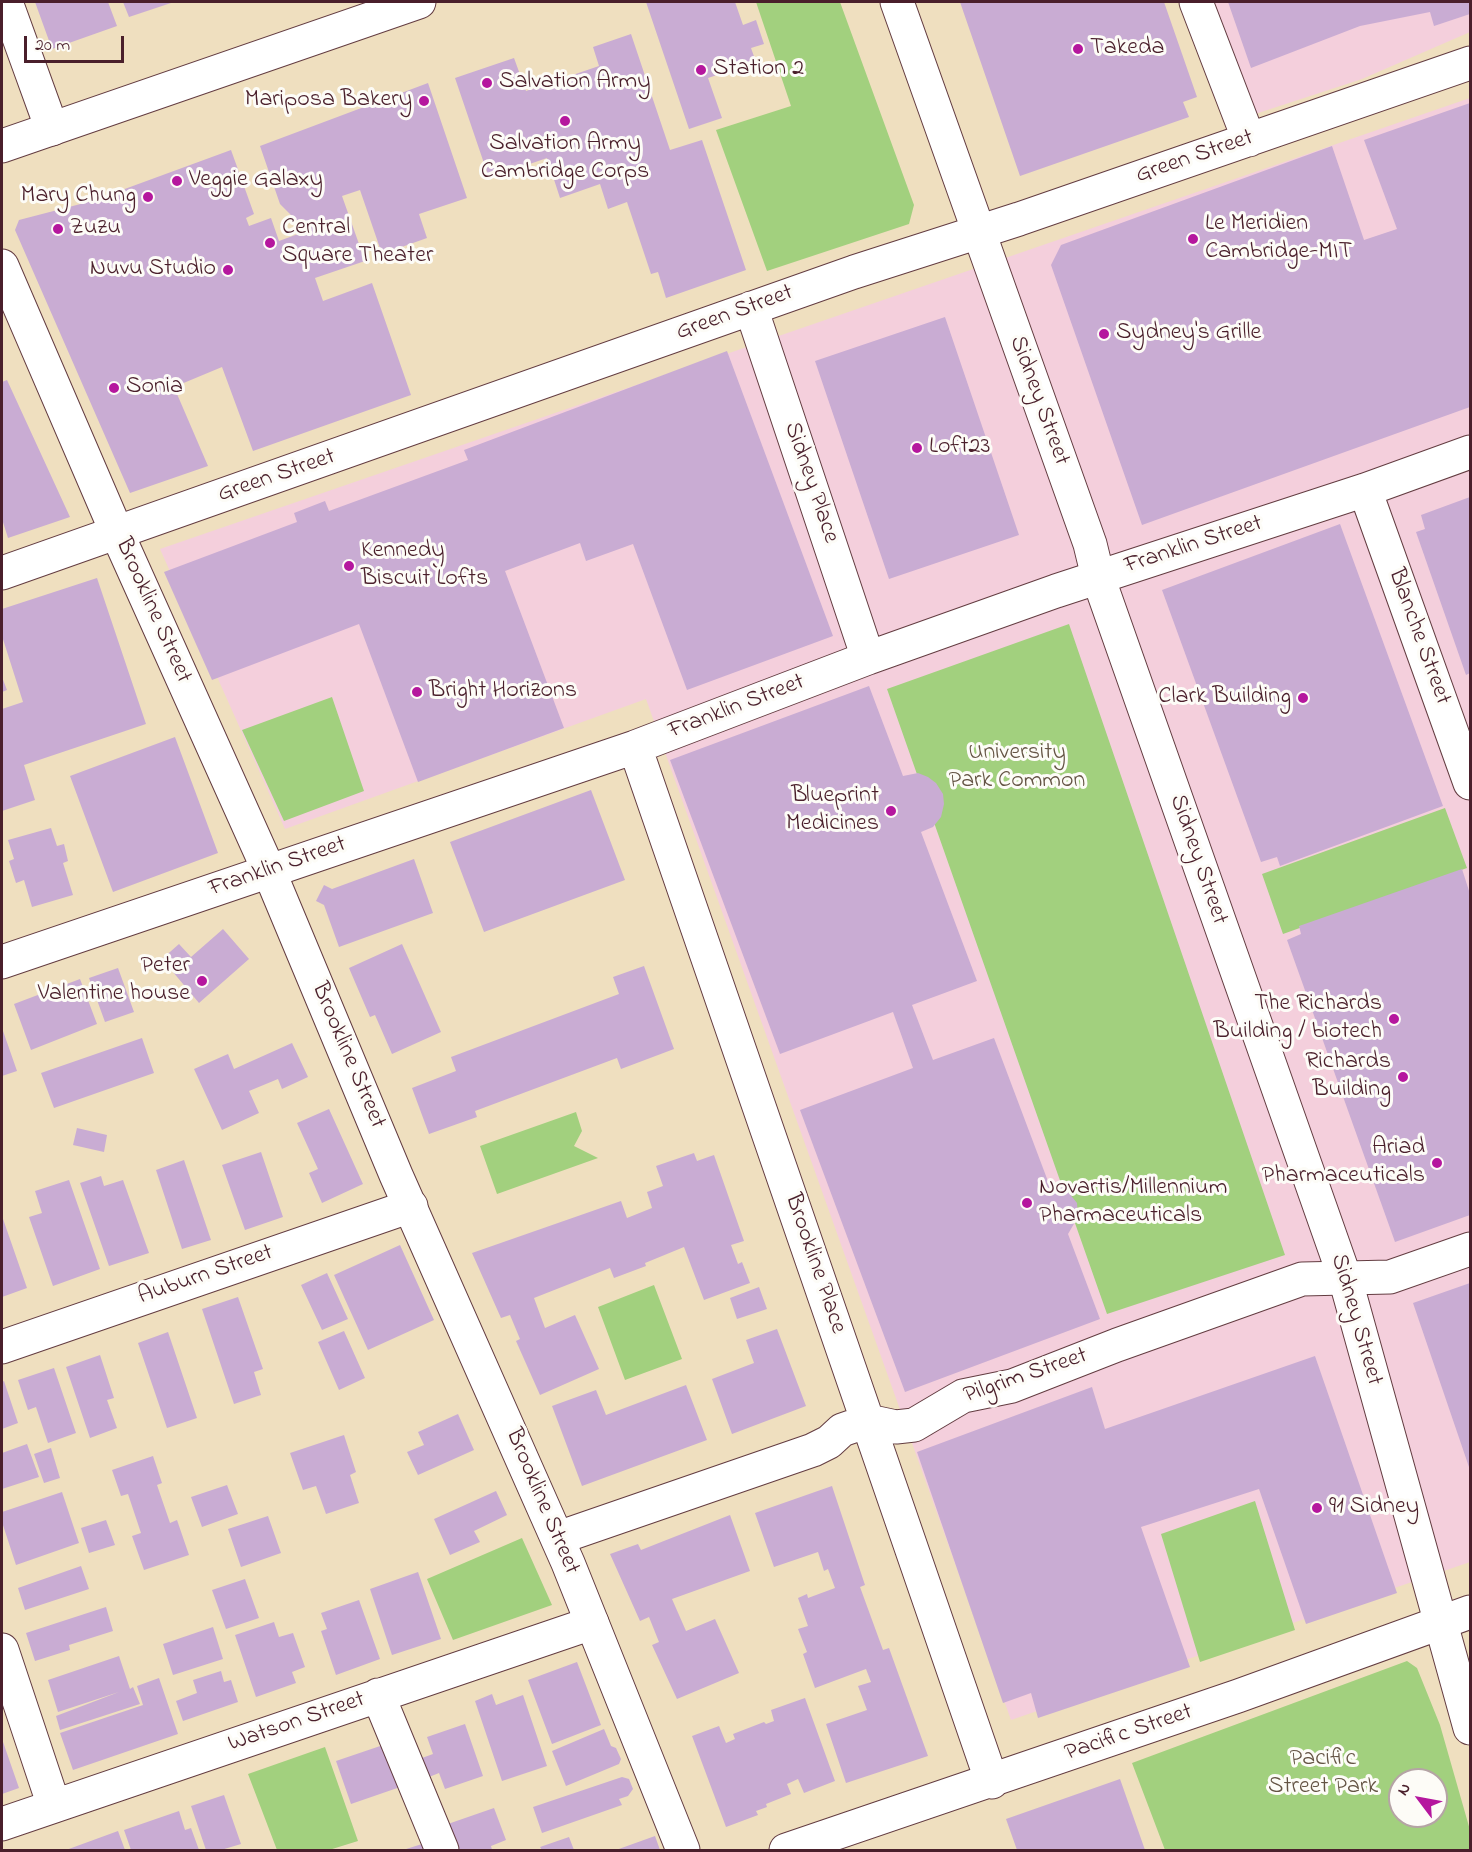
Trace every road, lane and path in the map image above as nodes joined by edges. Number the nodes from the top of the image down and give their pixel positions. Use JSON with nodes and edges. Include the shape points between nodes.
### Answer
{"nodes":[{"id":1,"x":6,"y":2,"type":"edge"},
{"id":2,"x":419,"y":2,"type":"edge"},
{"id":3,"x":897,"y":2,"type":"edge"},
{"id":4,"x":1196,"y":2,"type":"edge"},
{"id":5,"x":1470,"y":63,"type":"edge"},
{"id":6,"x":52,"y":129,"type":"junction"},
{"id":7,"x":1249,"y":140,"type":"junction"},
{"id":8,"x":2,"y":146,"type":"edge"},
{"id":9,"x":977,"y":232,"type":"junction"},
{"id":10,"x":2,"y":266,"type":"edge"},
{"id":11,"x":751,"y":308,"type":"junction"},
{"id":12,"x":1470,"y":452,"type":"edge"},
{"id":13,"x":1365,"y":490,"type":"junction"},
{"id":14,"x":117,"y":533,"type":"junction"},
{"id":15,"x":2,"y":573,"type":"edge"},
{"id":16,"x":1098,"y":577,"type":"junction"},
{"id":17,"x":868,"y":658,"type":"junction"},
{"id":18,"x":635,"y":747,"type":"junction"},
{"id":19,"x":1470,"y":783,"type":"edge"},
{"id":20,"x":269,"y":871,"type":"junction"},
{"id":21,"x":2,"y":962,"type":"edge"},
{"id":22,"x":411,"y":1206,"type":"junction"},
{"id":23,"x":1470,"y":1249,"type":"edge"},
{"id":24,"x":1345,"y":1278,"type":"junction"},
{"id":25,"x":2,"y":1347,"type":"edge"},
{"id":26,"x":868,"y":1421,"type":"junction"},
{"id":27,"x":558,"y":1538,"type":"junction"},
{"id":28,"x":1456,"y":1617,"type":"edge"},
{"id":29,"x":592,"y":1623,"type":"junction"},
{"id":30,"x":2,"y":1650,"type":"edge"},
{"id":31,"x":378,"y":1695,"type":"junction"},
{"id":32,"x":1470,"y":1728,"type":"edge"},
{"id":33,"x":992,"y":1782,"type":"junction"},
{"id":34,"x":54,"y":1806,"type":"junction"},
{"id":35,"x":2,"y":1824,"type":"edge"},
{"id":36,"x":442,"y":1851,"type":"edge"},
{"id":37,"x":683,"y":1851,"type":"edge"},
{"id":38,"x":786,"y":1851,"type":"edge"}],
"edges":[{"from":1,"to":6,"type":"street"},
{"from":2,"to":6,"type":"street"},
{"from":3,"to":9,"type":"street","name":"Sidney Street"},
{"from":4,"to":7,"type":"street"},
{"from":5,"to":7,"type":"street","name":"Green Street"},
{"from":6,"to":8,"type":"street"},
{"from":7,"to":9,"type":"street","name":"Green Street"},
{"from":9,"to":11,"type":"street","name":"Green Street"},
{"from":9,"to":16,"type":"street","name":"Sidney Street","via":[[1090,544]]},
{"from":10,"to":14,"type":"street","name":"Brookline Street"},
{"from":11,"to":14,"type":"street","name":"Green Street"},
{"from":11,"to":17,"type":"street","name":"Sidney Place"},
{"from":12,"to":13,"type":"street","name":"Franklin Street"},
{"from":13,"to":16,"type":"street","name":"Franklin Street"},
{"from":13,"to":19,"type":"street","name":"Blanche Street"},
{"from":14,"to":15,"type":"street","name":"Green Street"},
{"from":14,"to":20,"type":"street","name":"Brookline Street"},
{"from":16,"to":17,"type":"street","name":"Franklin Street"},
{"from":16,"to":24,"type":"street","name":"Sidney Street"},
{"from":17,"to":18,"type":"street","name":"Franklin Street"},
{"from":18,"to":20,"type":"street","name":"Franklin Street"},
{"from":18,"to":26,"type":"street","name":"Brookline Place"},
{"from":20,"to":21,"type":"street","name":"Franklin Street"},
{"from":20,"to":22,"type":"street","name":"Brookline Street"},
{"from":22,"to":25,"type":"street","name":"Auburn Street"},
{"from":22,"to":27,"type":"street","name":"Brookline Street"},
{"from":23,"to":24,"type":"street","name":"Pilgrim Street","via":[[1390,1277]]},
{"from":24,"to":26,"type":"street","name":"Pilgrim Street","via":[[1302,1278],[1012,1386],[963,1396],[914,1425],[896,1427]]},
{"from":24,"to":28,"type":"street","name":"Sidney Street"},
{"from":26,"to":27,"type":"street","via":[[842,1430],[813,1450]]},
{"from":26,"to":33,"type":"street","name":"Brookline Place"},
{"from":27,"to":29,"type":"street","name":"Brookline Street"},
{"from":28,"to":32,"type":"street","name":"Sidney Street"},
{"from":28,"to":33,"type":"street","name":"Pacific Street"},
{"from":29,"to":31,"type":"street","name":"Watson Street"},
{"from":29,"to":37,"type":"street","name":"Brookline Street"},
{"from":30,"to":34,"type":"street"},
{"from":31,"to":34,"type":"street","name":"Watson Street"},
{"from":31,"to":36,"type":"street"},
{"from":33,"to":38,"type":"street","name":"Pacific Street"},
{"from":34,"to":35,"type":"street","name":"Watson Street"}]}
